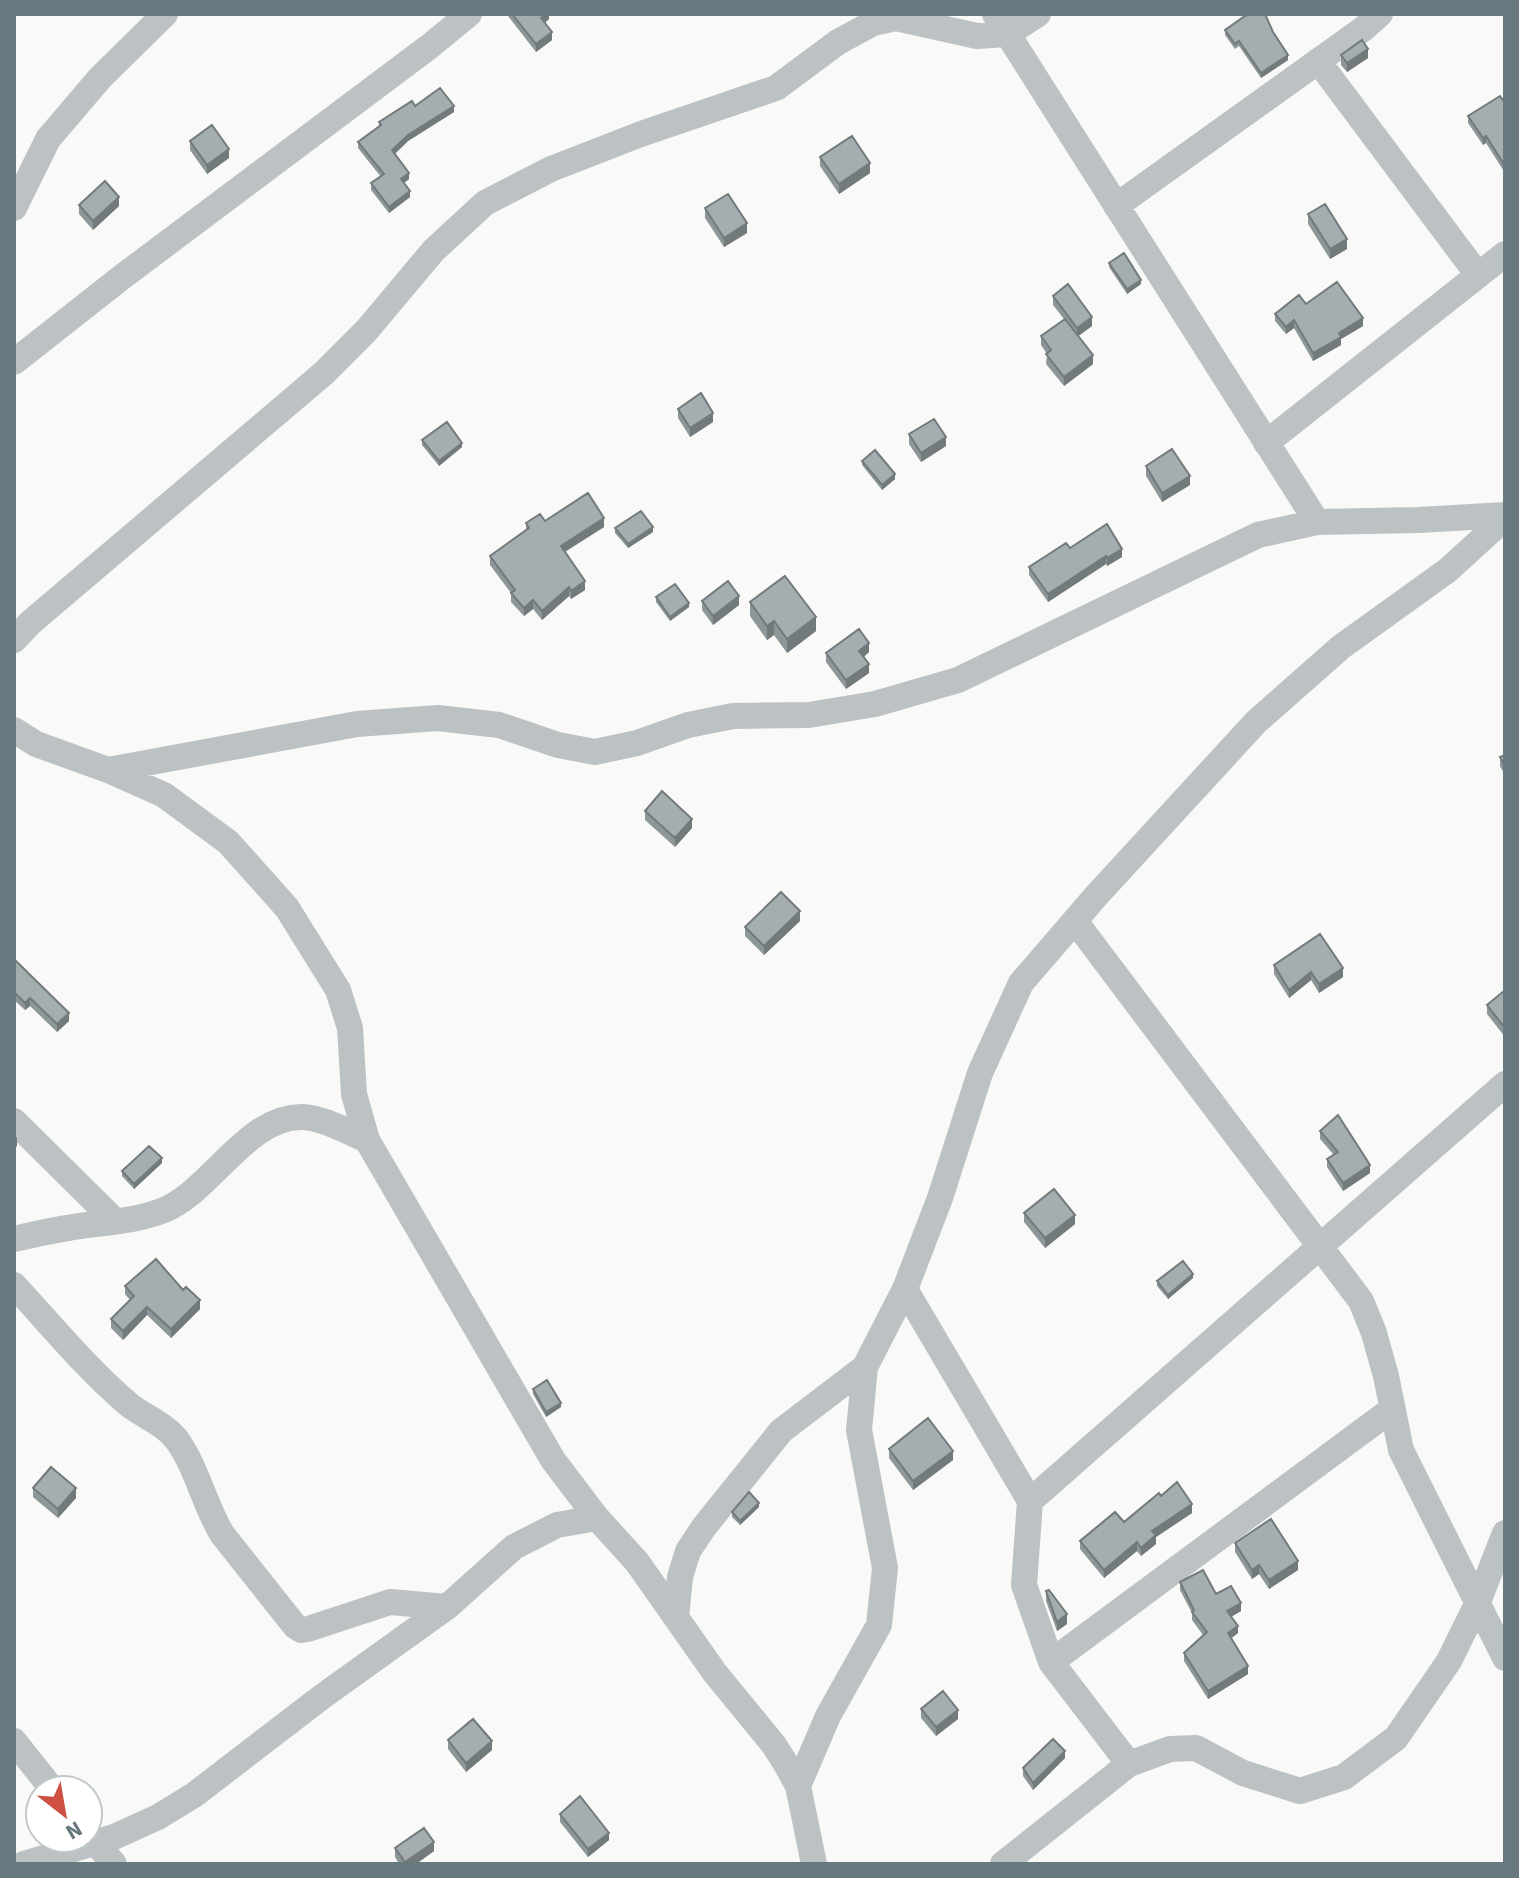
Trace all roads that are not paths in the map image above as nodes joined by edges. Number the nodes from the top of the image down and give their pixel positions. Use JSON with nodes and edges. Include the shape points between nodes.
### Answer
{"nodes":[{"id":1,"x":165,"y":14,"type":"edge"},
{"id":2,"x":469,"y":14,"type":"edge"},
{"id":3,"x":1038,"y":14,"type":"edge"},
{"id":4,"x":896,"y":16,"type":"edge"},
{"id":5,"x":1364,"y":19,"type":"edge"},
{"id":6,"x":1001,"y":24,"type":"edge"},
{"id":7,"x":1318,"y":61,"type":"junction"},
{"id":8,"x":1116,"y":206,"type":"junction"},
{"id":9,"x":14,"y":208,"type":"edge"},
{"id":10,"x":1505,"y":254,"type":"edge"},
{"id":11,"x":1478,"y":275,"type":"junction"},
{"id":12,"x":14,"y":362,"type":"edge"},
{"id":13,"x":1266,"y":443,"type":"junction"},
{"id":14,"x":1505,"y":516,"type":"edge"},
{"id":15,"x":1317,"y":522,"type":"junction"},
{"id":16,"x":14,"y":640,"type":"edge"},
{"id":17,"x":14,"y":730,"type":"edge"},
{"id":18,"x":108,"y":770,"type":"junction"},
{"id":19,"x":1075,"y":921,"type":"junction"},
{"id":20,"x":1505,"y":1084,"type":"edge"},
{"id":21,"x":14,"y":1121,"type":"edge"},
{"id":22,"x":367,"y":1140,"type":"junction"},
{"id":23,"x":115,"y":1221,"type":"junction"},
{"id":24,"x":14,"y":1239,"type":"edge"},
{"id":25,"x":1320,"y":1247,"type":"junction"},
{"id":26,"x":14,"y":1285,"type":"edge"},
{"id":27,"x":905,"y":1289,"type":"junction"},
{"id":28,"x":865,"y":1367,"type":"junction"},
{"id":29,"x":1391,"y":1410,"type":"junction"},
{"id":30,"x":1030,"y":1501,"type":"junction"},
{"id":31,"x":597,"y":1518,"type":"junction"},
{"id":32,"x":1505,"y":1533,"type":"edge"},
{"id":33,"x":1478,"y":1602,"type":"junction"},
{"id":34,"x":447,"y":1607,"type":"junction"},
{"id":35,"x":676,"y":1617,"type":"junction"},
{"id":36,"x":1505,"y":1658,"type":"edge"},
{"id":37,"x":1051,"y":1662,"type":"junction"},
{"id":38,"x":14,"y":1741,"type":"edge"},
{"id":39,"x":1129,"y":1764,"type":"junction"},
{"id":40,"x":40,"y":1774,"type":"edge"},
{"id":41,"x":798,"y":1786,"type":"junction"},
{"id":42,"x":104,"y":1834,"type":"edge"},
{"id":43,"x":50,"y":1854,"type":"edge"},
{"id":44,"x":812,"y":1863,"type":"edge"},
{"id":45,"x":24,"y":1864,"type":"edge"},
{"id":46,"x":1003,"y":1864,"type":"edge"}],
"edges":[{"from":1,"to":9,"type":"street","via":[[48,139]]},
{"from":2,"to":12,"type":"street"},
{"from":3,"to":6,"type":"street"},
{"from":4,"to":6,"type":"street","via":[[977,36]]},
{"from":4,"to":16,"type":"street","via":[[838,42],[776,88],[577,159],[485,203],[434,250],[324,373]]},
{"from":5,"to":7,"type":"street"},
{"from":6,"to":8,"type":"street"},
{"from":7,"to":8,"type":"street"},
{"from":7,"to":11,"type":"street"},
{"from":8,"to":13,"type":"street"},
{"from":10,"to":11,"type":"street"},
{"from":11,"to":13,"type":"street"},
{"from":13,"to":15,"type":"street"},
{"from":14,"to":15,"type":"street"},
{"from":14,"to":19,"type":"street","via":[[1448,570],[1341,647],[1256,722]]},
{"from":15,"to":18,"type":"street","via":[[1258,535],[958,680],[875,704],[809,715],[733,716],[595,752],[499,725],[438,718],[357,724]]},
{"from":17,"to":18,"type":"street","via":[[36,744]]},
{"from":18,"to":22,"type":"street","via":[[164,795],[228,842],[287,908],[338,990],[350,1028],[354,1094]]},
{"from":19,"to":25,"type":"street"},
{"from":19,"to":27,"type":"street","via":[[1021,983],[980,1073]]},
{"from":20,"to":25,"type":"street"},
{"from":21,"to":23,"type":"street"},
{"from":22,"to":23,"type":"street","via":[[317,1120],[283,1120],[255,1135],[188,1197],[143,1218]]},
{"from":22,"to":31,"type":"street","via":[[553,1460]]},
{"from":23,"to":24,"type":"street"},
{"from":25,"to":29,"type":"street","via":[[1361,1301],[1386,1376]]},
{"from":25,"to":30,"type":"street"},
{"from":26,"to":34,"type":"street","via":[[130,1406],[175,1437],[218,1526],[295,1626],[308,1629],[390,1602]]},
{"from":27,"to":28,"type":"street"},
{"from":27,"to":30,"type":"street"},
{"from":28,"to":35,"type":"street","via":[[781,1431],[704,1527],[688,1551]]},
{"from":28,"to":41,"type":"street","via":[[859,1430],[885,1568],[879,1625],[828,1716]]},
{"from":29,"to":33,"type":"street","via":[[1401,1450]]},
{"from":29,"to":37,"type":"street"},
{"from":30,"to":37,"type":"street","via":[[1024,1585]]},
{"from":31,"to":34,"type":"street","via":[[557,1525],[514,1547]]},
{"from":31,"to":35,"type":"street"},
{"from":32,"to":33,"type":"street"},
{"from":33,"to":36,"type":"street"},
{"from":33,"to":39,"type":"street","via":[[1449,1661],[1396,1738],[1344,1777],[1300,1791],[1243,1773],[1196,1748],[1170,1749]]},
{"from":34,"to":42,"type":"street","via":[[194,1795],[158,1817]]},
{"from":35,"to":41,"type":"street","via":[[774,1745]]},
{"from":37,"to":39,"type":"street"},
{"from":38,"to":40,"type":"street"},
{"from":39,"to":46,"type":"street"},
{"from":41,"to":44,"type":"street"},
{"from":43,"to":45,"type":"street"}]}
